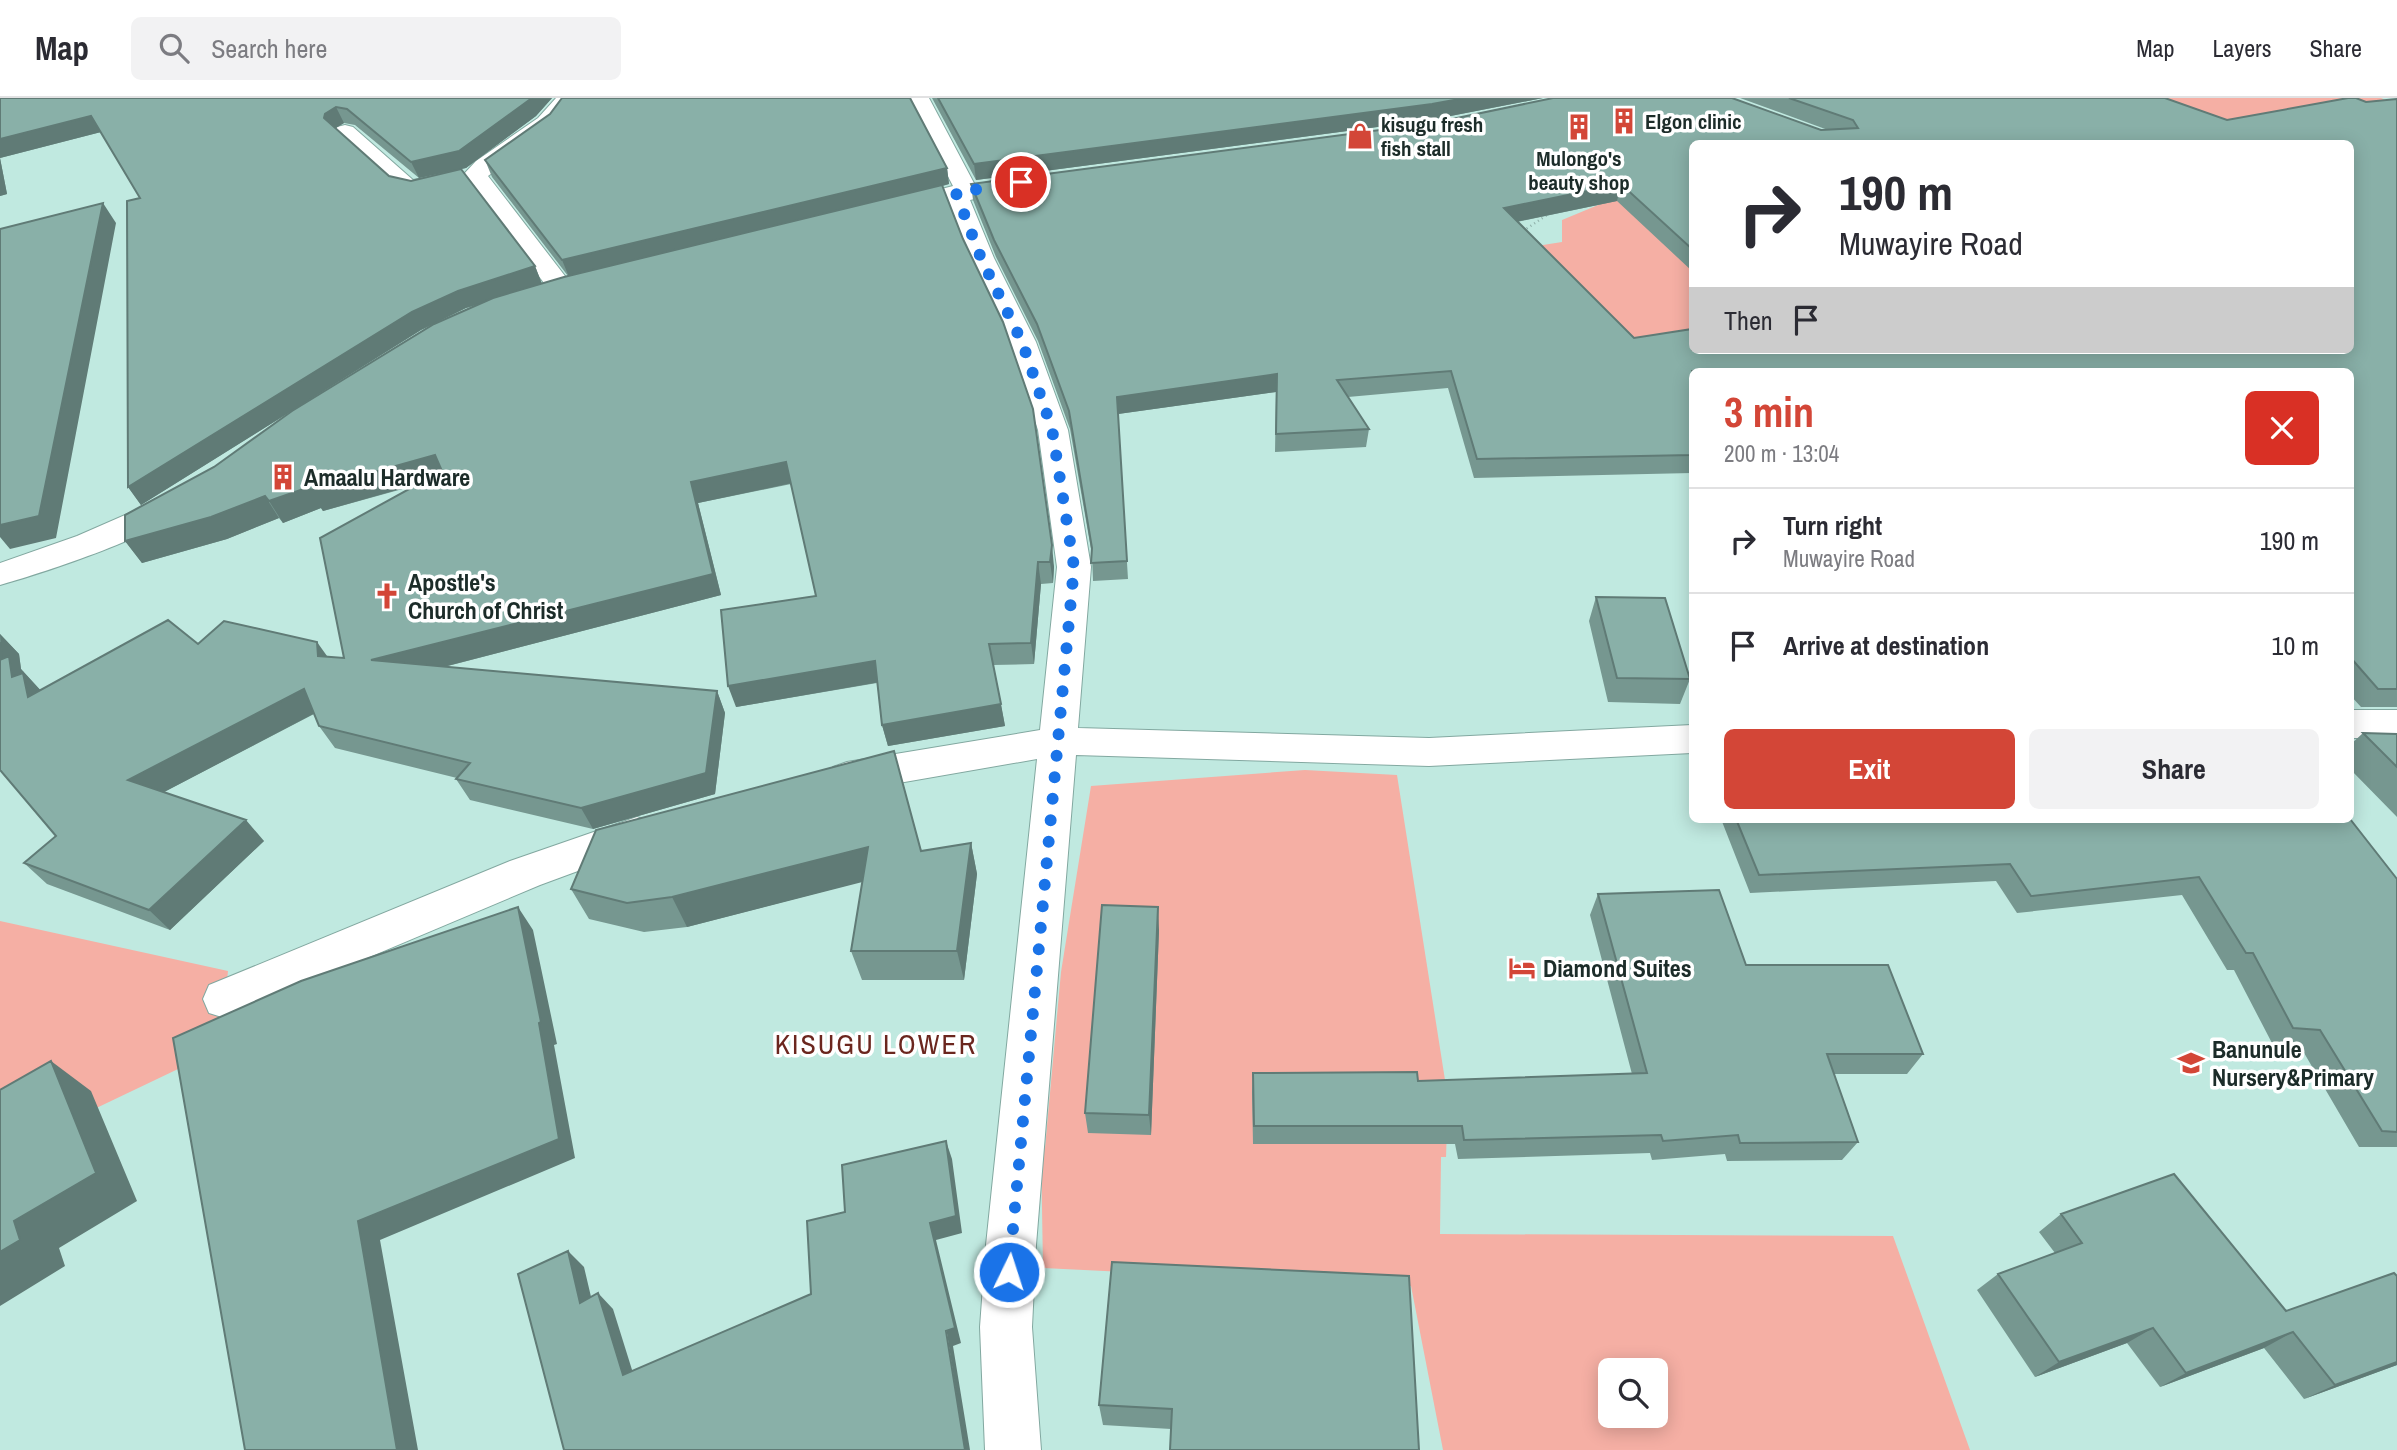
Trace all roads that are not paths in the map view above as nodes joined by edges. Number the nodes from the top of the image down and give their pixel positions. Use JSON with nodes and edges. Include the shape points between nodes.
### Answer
{"nodes":[{"id":1,"x":567,"y":98,"type":"edge"},
{"id":2,"x":918,"y":98,"type":"edge"},
{"id":3,"x":345,"y":132,"type":"edge"},
{"id":4,"x":475,"y":175,"type":"junction"},
{"id":5,"x":1048,"y":178,"type":"edge"},
{"id":6,"x":961,"y":192,"type":"junction"},
{"id":7,"x":875,"y":213,"type":"edge"},
{"id":8,"x":562,"y":290,"type":"edge"},
{"id":9,"x":194,"y":492,"type":"edge"},
{"id":10,"x":0,"y":574,"type":"edge"},
{"id":11,"x":2354,"y":724,"type":"edge"},
{"id":12,"x":2397,"y":724,"type":"edge"},
{"id":13,"x":1689,"y":739,"type":"edge"},
{"id":14,"x":1058,"y":741,"type":"junction"},
{"id":15,"x":805,"y":787,"type":"edge"},
{"id":16,"x":676,"y":822,"type":"edge"},
{"id":17,"x":225,"y":999,"type":"dead end"},
{"id":18,"x":1013,"y":1450,"type":"edge"}],
"edges":[{"from":1,"to":4,"type":"street","via":[[545,123]]},
{"from":2,"to":6,"type":"street"},
{"from":3,"to":4,"type":"street","via":[[406,186],[418,188]]},
{"from":4,"to":8,"type":"street"},
{"from":5,"to":6,"type":"street"},
{"from":6,"to":7,"type":"street"},
{"from":6,"to":14,"type":"street","via":[[981,258],[1022,342],[1052,429],[1074,567]]},
{"from":9,"to":10,"type":"street","via":[[117,533]]},
{"from":11,"to":12,"type":"street"},
{"from":13,"to":14,"type":"street","via":[[1429,752]]},
{"from":14,"to":15,"type":"street","via":[[869,771]]},
{"from":14,"to":18,"type":"street","via":[[1006,1327]]},
{"from":16,"to":17,"type":"street","via":[[525,873]]}]}
